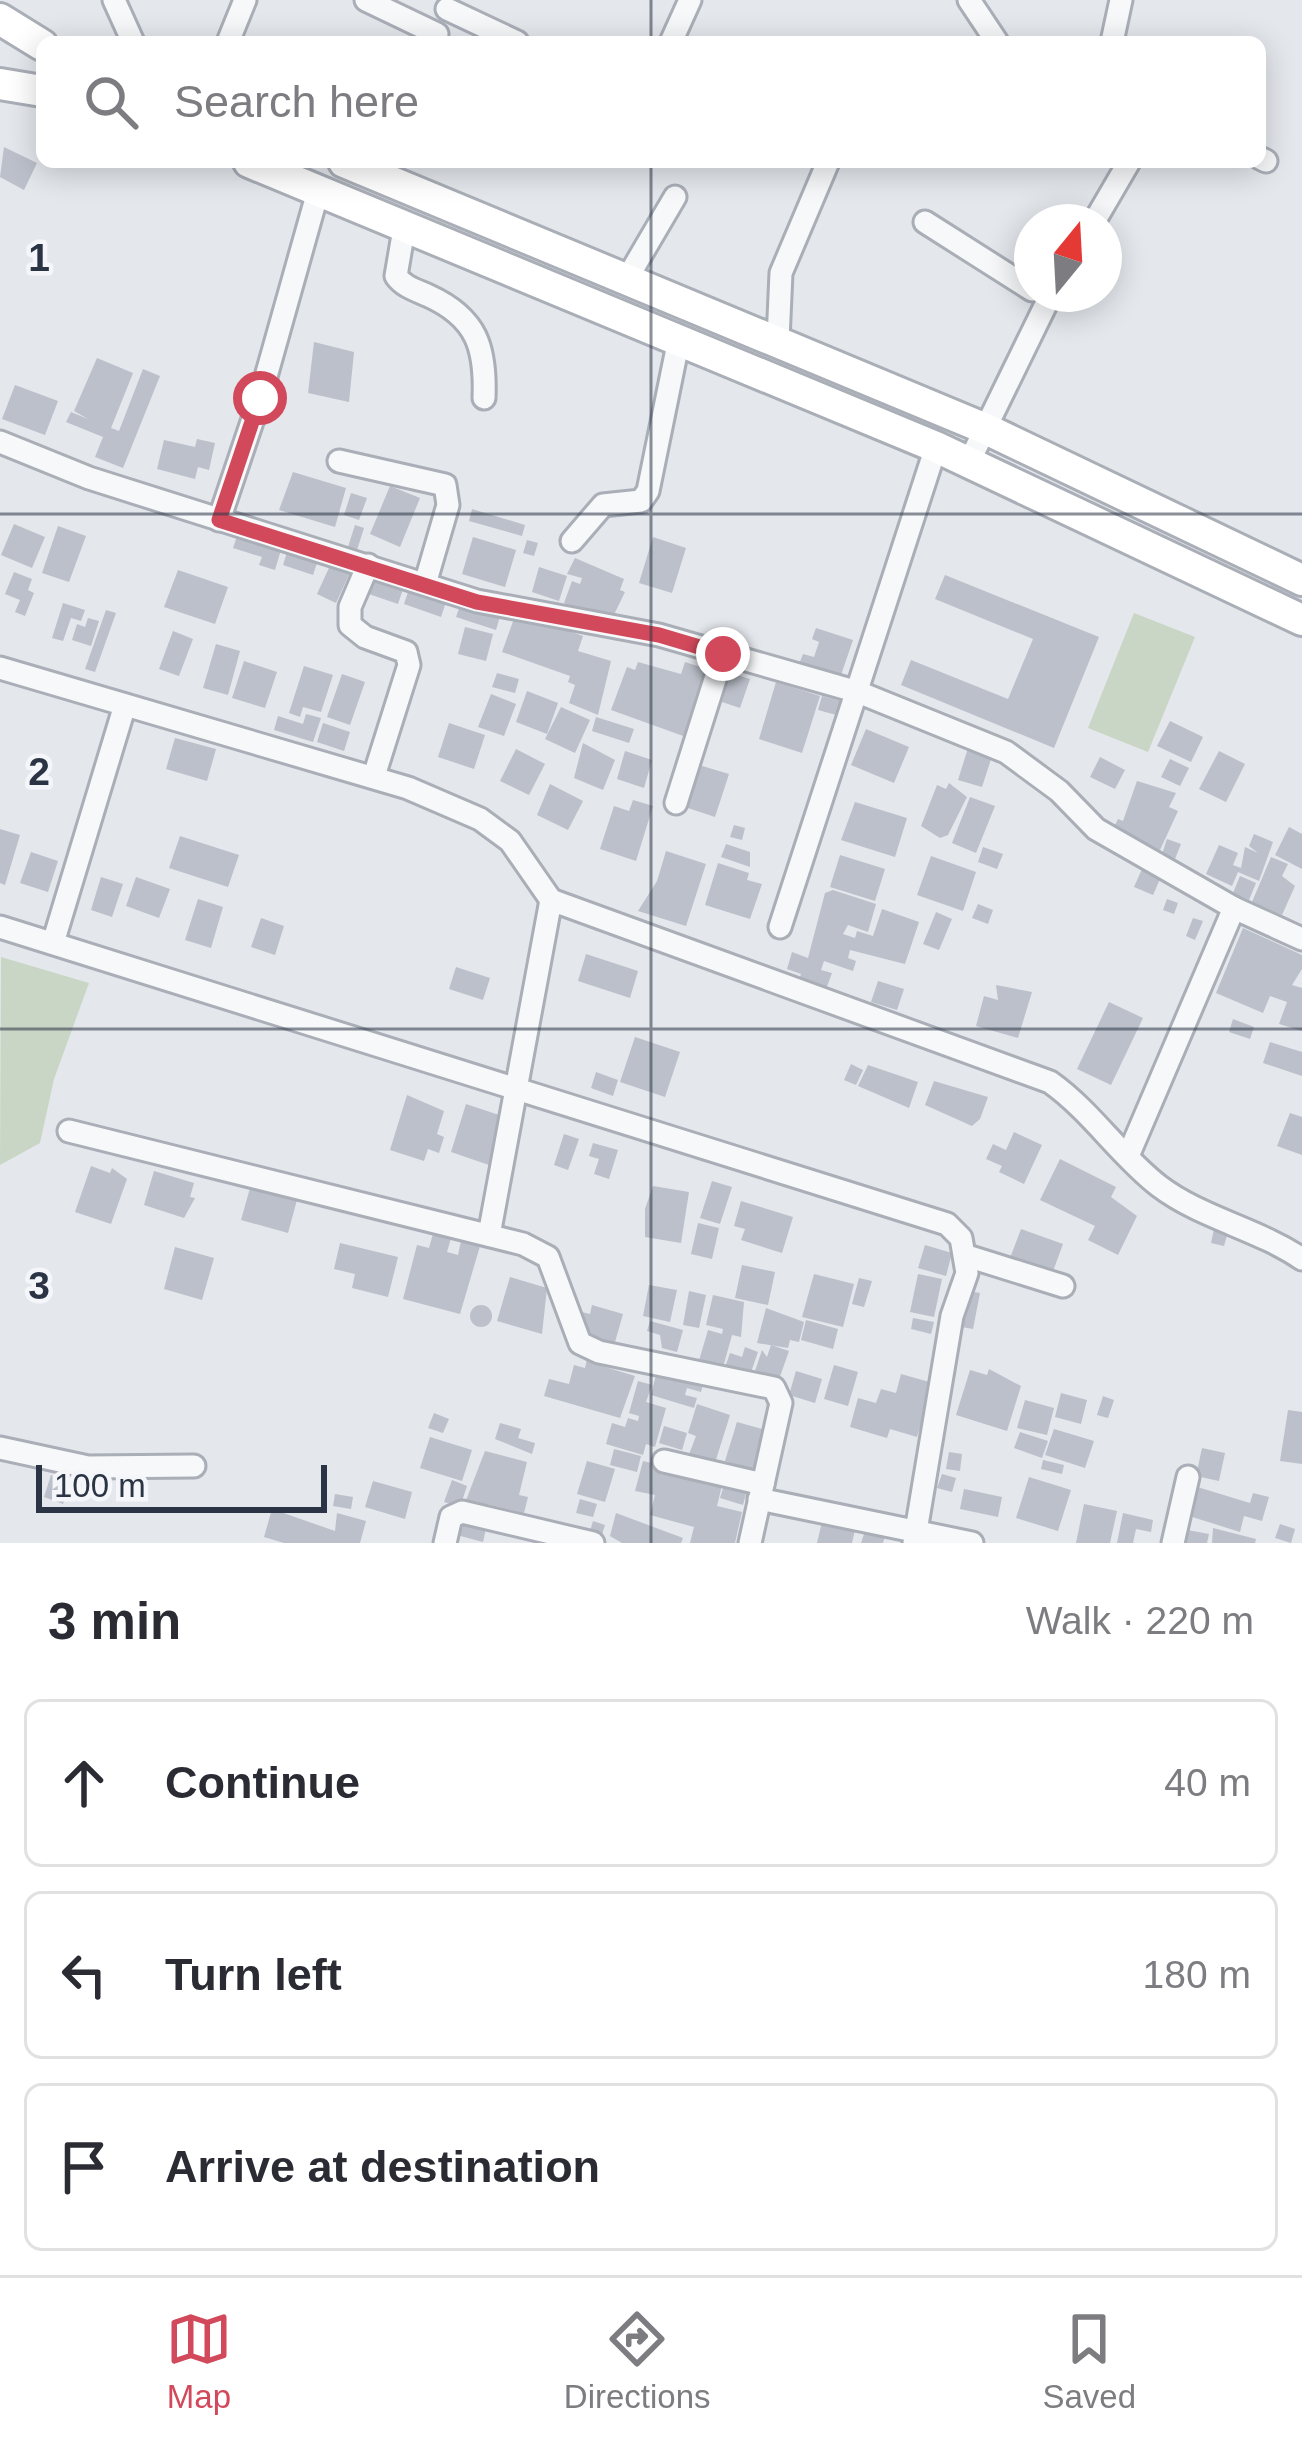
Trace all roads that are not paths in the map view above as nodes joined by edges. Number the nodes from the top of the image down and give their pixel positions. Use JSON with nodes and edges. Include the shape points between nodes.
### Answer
{"nodes":[{"id":1,"x":114,"y":0,"type":"edge"},
{"id":2,"x":245,"y":0,"type":"edge"},
{"id":3,"x":366,"y":0,"type":"edge"},
{"id":4,"x":689,"y":0,"type":"edge"},
{"id":5,"x":969,"y":0,"type":"edge"},
{"id":6,"x":1120,"y":0,"type":"edge"},
{"id":7,"x":449,"y":4,"type":"edge"},
{"id":8,"x":0,"y":19,"type":"edge"},
{"id":9,"x":130,"y":36,"type":"edge"},
{"id":10,"x":230,"y":36,"type":"edge"},
{"id":11,"x":431,"y":36,"type":"edge"},
{"id":12,"x":436,"y":36,"type":"edge"},
{"id":13,"x":507,"y":36,"type":"edge"},
{"id":14,"x":674,"y":36,"type":"edge"},
{"id":15,"x":993,"y":36,"type":"edge"},
{"id":16,"x":1113,"y":36,"type":"edge"},
{"id":17,"x":36,"y":41,"type":"edge"},
{"id":18,"x":0,"y":84,"type":"edge"},
{"id":19,"x":36,"y":90,"type":"edge"},
{"id":20,"x":264,"y":168,"type":"edge"},
{"id":21,"x":367,"y":168,"type":"edge"},
{"id":22,"x":825,"y":168,"type":"edge"},
{"id":23,"x":1126,"y":168,"type":"edge"},
{"id":24,"x":319,"y":188,"type":"junction"},
{"id":25,"x":675,"y":197,"type":"dead end"},
{"id":26,"x":1104,"y":204,"type":"edge"},
{"id":27,"x":405,"y":223,"type":"junction"},
{"id":28,"x":925,"y":223,"type":"dead end"},
{"id":29,"x":628,"y":277,"type":"junction"},
{"id":30,"x":1014,"y":278,"type":"edge"},
{"id":31,"x":1035,"y":312,"type":"edge"},
{"id":32,"x":680,"y":339,"type":"junction"},
{"id":33,"x":778,"y":340,"type":"junction"},
{"id":34,"x":484,"y":398,"type":"dead end"},
{"id":35,"x":986,"y":429,"type":"junction"},
{"id":36,"x":0,"y":442,"type":"edge"},
{"id":37,"x":936,"y":447,"type":"junction"},
{"id":38,"x":339,"y":461,"type":"dead end"},
{"id":39,"x":969,"y":462,"type":"junction"},
{"id":40,"x":219,"y":520,"type":"junction"},
{"id":41,"x":572,"y":541,"type":"dead end"},
{"id":42,"x":368,"y":565,"type":"junction"},
{"id":43,"x":1302,"y":580,"type":"edge"},
{"id":44,"x":425,"y":584,"type":"junction"},
{"id":45,"x":1302,"y":620,"type":"edge"},
{"id":46,"x":723,"y":654,"type":"junction"},
{"id":47,"x":0,"y":668,"type":"edge"},
{"id":48,"x":858,"y":692,"type":"junction"},
{"id":49,"x":125,"y":705,"type":"junction"},
{"id":50,"x":374,"y":776,"type":"junction"},
{"id":51,"x":676,"y":803,"type":"dead end"},
{"id":52,"x":551,"y":900,"type":"junction"},
{"id":53,"x":1234,"y":908,"type":"junction"},
{"id":54,"x":0,"y":927,"type":"edge"},
{"id":55,"x":780,"y":927,"type":"dead end"},
{"id":56,"x":1302,"y":939,"type":"edge"},
{"id":57,"x":52,"y":943,"type":"junction"},
{"id":58,"x":518,"y":1088,"type":"junction"},
{"id":59,"x":69,"y":1131,"type":"dead end"},
{"id":60,"x":1128,"y":1156,"type":"junction"},
{"id":61,"x":489,"y":1235,"type":"junction"},
{"id":62,"x":967,"y":1256,"type":"junction"},
{"id":63,"x":1302,"y":1259,"type":"edge"},
{"id":64,"x":1063,"y":1286,"type":"dead end"},
{"id":65,"x":0,"y":1448,"type":"edge"},
{"id":66,"x":664,"y":1461,"type":"dead end"},
{"id":67,"x":194,"y":1466,"type":"dead end"},
{"id":68,"x":1188,"y":1477,"type":"dead end"},
{"id":69,"x":761,"y":1492,"type":"junction"},
{"id":70,"x":916,"y":1536,"type":"edge"},
{"id":71,"x":446,"y":1543,"type":"edge"},
{"id":72,"x":592,"y":1543,"type":"edge"},
{"id":73,"x":750,"y":1543,"type":"edge"},
{"id":74,"x":972,"y":1543,"type":"edge"},
{"id":75,"x":1173,"y":1543,"type":"edge"}],
"edges":[{"from":1,"to":9,"type":"street"},
{"from":2,"to":10,"type":"street"},
{"from":3,"to":11,"type":"street"},
{"from":4,"to":14,"type":"street"},
{"from":5,"to":15,"type":"street"},
{"from":6,"to":16,"type":"street"},
{"from":7,"to":12,"type":"street"},
{"from":7,"to":13,"type":"street"},
{"from":8,"to":17,"type":"main road"},
{"from":18,"to":19,"type":"main road"},
{"from":20,"to":24,"type":"main road"},
{"from":21,"to":29,"type":"main road"},
{"from":22,"to":33,"type":"street","via":[[781,273]]},
{"from":23,"to":26,"type":"street"},
{"from":24,"to":27,"type":"main road"},
{"from":24,"to":40,"type":"street"},
{"from":25,"to":29,"type":"street"},
{"from":27,"to":32,"type":"main road"},
{"from":27,"to":34,"type":"street","via":[[396,276],[462,316],[480,337]]},
{"from":28,"to":30,"type":"street"},
{"from":29,"to":33,"type":"main road"},
{"from":31,"to":35,"type":"street"},
{"from":32,"to":37,"type":"main road"},
{"from":32,"to":41,"type":"street","via":[[648,491],[641,501],[603,505]]},
{"from":33,"to":35,"type":"main road"},
{"from":35,"to":39,"type":"street"},
{"from":35,"to":43,"type":"main road"},
{"from":36,"to":40,"type":"street"},
{"from":37,"to":39,"type":"main road"},
{"from":37,"to":48,"type":"street"},
{"from":38,"to":44,"type":"street","via":[[445,485],[448,505]]},
{"from":39,"to":45,"type":"main road"},
{"from":40,"to":42,"type":"street"},
{"from":42,"to":44,"type":"street"},
{"from":42,"to":50,"type":"street","via":[[350,625],[406,652],[409,665]]},
{"from":44,"to":46,"type":"street"},
{"from":46,"to":48,"type":"street"},
{"from":46,"to":51,"type":"street"},
{"from":47,"to":49,"type":"street"},
{"from":48,"to":53,"type":"street","via":[[1006,752],[1096,829]]},
{"from":48,"to":55,"type":"street"},
{"from":49,"to":50,"type":"street"},
{"from":49,"to":57,"type":"street"},
{"from":50,"to":52,"type":"street","via":[[480,819],[510,841]]},
{"from":52,"to":58,"type":"street"},
{"from":52,"to":60,"type":"street","via":[[1050,1082]]},
{"from":53,"to":56,"type":"street"},
{"from":53,"to":60,"type":"street"},
{"from":54,"to":57,"type":"street"},
{"from":57,"to":58,"type":"street"},
{"from":58,"to":61,"type":"street"},
{"from":58,"to":62,"type":"street","via":[[947,1224]]},
{"from":59,"to":61,"type":"street"},
{"from":60,"to":63,"type":"street","via":[[1165,1191]]},
{"from":61,"to":69,"type":"street","via":[[548,1257],[580,1343],[781,1394]]},
{"from":62,"to":64,"type":"street"},
{"from":62,"to":70,"type":"street"},
{"from":65,"to":67,"type":"street","via":[[88,1467]]},
{"from":66,"to":69,"type":"street"},
{"from":68,"to":75,"type":"street"},
{"from":69,"to":70,"type":"street"},
{"from":69,"to":73,"type":"street"},
{"from":70,"to":74,"type":"street"},
{"from":71,"to":72,"type":"street","via":[[451,1517],[462,1512]]}]}
